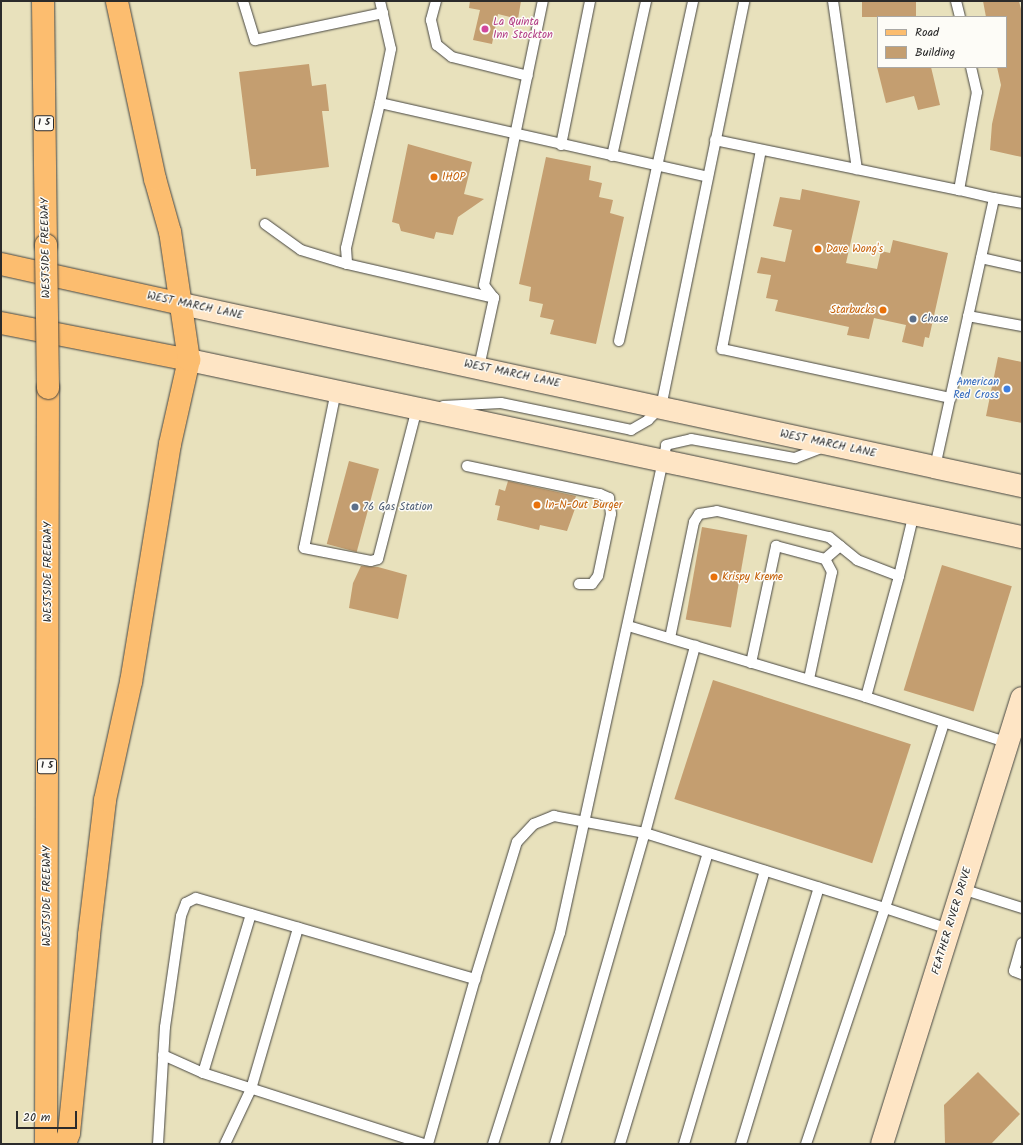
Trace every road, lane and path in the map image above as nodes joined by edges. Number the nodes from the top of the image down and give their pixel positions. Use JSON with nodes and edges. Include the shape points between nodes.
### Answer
{"nodes":[{"id":1,"x":43,"y":1,"type":"edge"},
{"id":2,"x":117,"y":1,"type":"edge"},
{"id":3,"x":243,"y":1,"type":"edge"},
{"id":4,"x":380,"y":1,"type":"edge"},
{"id":5,"x":436,"y":1,"type":"edge"},
{"id":6,"x":543,"y":1,"type":"edge"},
{"id":7,"x":590,"y":1,"type":"edge"},
{"id":8,"x":646,"y":1,"type":"edge"},
{"id":9,"x":693,"y":1,"type":"edge"},
{"id":10,"x":744,"y":1,"type":"edge"},
{"id":11,"x":834,"y":1,"type":"edge"},
{"id":12,"x":956,"y":1,"type":"edge"},
{"id":13,"x":383,"y":13,"type":"junction"},
{"id":14,"x":960,"y":16,"type":"edge"},
{"id":15,"x":971,"y":68,"type":"edge"},
{"id":16,"x":528,"y":76,"type":"junction"},
{"id":17,"x":380,"y":103,"type":"junction"},
{"id":18,"x":515,"y":135,"type":"junction"},
{"id":19,"x":715,"y":140,"type":"junction"},
{"id":20,"x":561,"y":145,"type":"junction"},
{"id":21,"x":761,"y":150,"type":"junction"},
{"id":22,"x":612,"y":156,"type":"junction"},
{"id":23,"x":656,"y":166,"type":"junction"},
{"id":24,"x":856,"y":169,"type":"junction"},
{"id":25,"x":708,"y":177,"type":"junction"},
{"id":26,"x":959,"y":190,"type":"junction"},
{"id":27,"x":994,"y":198,"type":"junction"},
{"id":28,"x":1022,"y":203,"type":"edge"},
{"id":29,"x":265,"y":224,"type":"dead end"},
{"id":30,"x":981,"y":258,"type":"junction"},
{"id":31,"x":1,"y":264,"type":"edge"},
{"id":32,"x":347,"y":264,"type":"junction"},
{"id":33,"x":1022,"y":267,"type":"edge"},
{"id":34,"x":494,"y":298,"type":"junction"},
{"id":35,"x":182,"y":304,"type":"junction"},
{"id":36,"x":968,"y":316,"type":"junction"},
{"id":37,"x":1,"y":323,"type":"edge"},
{"id":38,"x":1022,"y":326,"type":"edge"},
{"id":39,"x":619,"y":341,"type":"dead end"},
{"id":40,"x":189,"y":360,"type":"junction"},
{"id":41,"x":479,"y":367,"type":"junction"},
{"id":42,"x":336,"y":391,"type":"junction"},
{"id":43,"x":951,"y":398,"type":"junction"},
{"id":44,"x":661,"y":407,"type":"junction"},
{"id":45,"x":415,"y":408,"type":"junction"},
{"id":46,"x":829,"y":445,"type":"junction"},
{"id":47,"x":663,"y":459,"type":"junction"},
{"id":48,"x":467,"y":466,"type":"dead end"},
{"id":49,"x":935,"y":467,"type":"junction"},
{"id":50,"x":1022,"y":486,"type":"edge"},
{"id":51,"x":914,"y":513,"type":"junction"},
{"id":52,"x":1022,"y":537,"type":"edge"},
{"id":53,"x":840,"y":546,"type":"junction"},
{"id":54,"x":825,"y":559,"type":"junction"},
{"id":55,"x":899,"y":576,"type":"junction"},
{"id":56,"x":579,"y":584,"type":"dead end"},
{"id":57,"x":628,"y":626,"type":"junction"},
{"id":58,"x":670,"y":638,"type":"junction"},
{"id":59,"x":695,"y":646,"type":"junction"},
{"id":60,"x":751,"y":663,"type":"junction"},
{"id":61,"x":809,"y":679,"type":"junction"},
{"id":62,"x":866,"y":697,"type":"junction"},
{"id":63,"x":1022,"y":698,"type":"edge"},
{"id":64,"x":944,"y":723,"type":"junction"},
{"id":65,"x":1008,"y":743,"type":"junction"},
{"id":66,"x":586,"y":824,"type":"junction"},
{"id":67,"x":645,"y":833,"type":"junction"},
{"id":68,"x":708,"y":853,"type":"junction"},
{"id":69,"x":765,"y":871,"type":"junction"},
{"id":70,"x":819,"y":888,"type":"junction"},
{"id":71,"x":962,"y":889,"type":"junction"},
{"id":72,"x":885,"y":908,"type":"junction"},
{"id":73,"x":1022,"y":908,"type":"edge"},
{"id":74,"x":251,"y":914,"type":"junction"},
{"id":75,"x":298,"y":928,"type":"junction"},
{"id":76,"x":949,"y":929,"type":"junction"},
{"id":77,"x":1022,"y":943,"type":"edge"},
{"id":78,"x":1022,"y":974,"type":"edge"},
{"id":79,"x":475,"y":980,"type":"junction"},
{"id":80,"x":163,"y":1055,"type":"junction"},
{"id":81,"x":203,"y":1073,"type":"junction"},
{"id":82,"x":251,"y":1089,"type":"junction"},
{"id":83,"x":46,"y":1144,"type":"edge"},
{"id":84,"x":65,"y":1144,"type":"edge"},
{"id":85,"x":158,"y":1144,"type":"edge"},
{"id":86,"x":225,"y":1144,"type":"edge"},
{"id":87,"x":424,"y":1144,"type":"edge"},
{"id":88,"x":428,"y":1144,"type":"edge"},
{"id":89,"x":493,"y":1144,"type":"edge"},
{"id":90,"x":555,"y":1144,"type":"edge"},
{"id":91,"x":620,"y":1144,"type":"edge"},
{"id":92,"x":684,"y":1144,"type":"edge"},
{"id":93,"x":741,"y":1144,"type":"edge"},
{"id":94,"x":806,"y":1144,"type":"edge"},
{"id":95,"x":882,"y":1144,"type":"edge"}],
"edges":[{"from":1,"to":83,"type":"main road","name":"WESTSIDE FREEWAY","number":"I 5","bridge":true,"via":[[48,388]]},
{"from":2,"to":35,"type":"main road","via":[[155,179],[170,232]]},
{"from":3,"to":13,"type":"lane","via":[[255,40]]},
{"from":4,"to":13,"type":"lane"},
{"from":5,"to":16,"type":"lane","via":[[431,20],[436,45],[452,57]]},
{"from":6,"to":16,"type":"lane"},
{"from":7,"to":20,"type":"lane"},
{"from":8,"to":22,"type":"lane"},
{"from":9,"to":23,"type":"lane","via":[[663,147]]},
{"from":10,"to":19,"type":"lane"},
{"from":11,"to":24,"type":"lane"},
{"from":12,"to":14,"type":"lane"},
{"from":13,"to":17,"type":"lane","via":[[391,49]]},
{"from":15,"to":26,"type":"lane","via":[[977,92]]},
{"from":16,"to":18,"type":"lane"},
{"from":17,"to":18,"type":"lane"},
{"from":17,"to":32,"type":"lane","via":[[346,248]]},
{"from":18,"to":20,"type":"lane"},
{"from":18,"to":34,"type":"lane","via":[[484,285]]},
{"from":19,"to":21,"type":"lane"},
{"from":19,"to":25,"type":"lane"},
{"from":20,"to":22,"type":"lane"},
{"from":21,"to":24,"type":"lane"},
{"from":21,"to":43,"type":"lane","via":[[722,349]]},
{"from":22,"to":23,"type":"lane"},
{"from":23,"to":25,"type":"lane"},
{"from":23,"to":39,"type":"lane"},
{"from":24,"to":26,"type":"lane"},
{"from":25,"to":44,"type":"lane"},
{"from":26,"to":27,"type":"lane"},
{"from":27,"to":28,"type":"lane"},
{"from":27,"to":30,"type":"lane"},
{"from":29,"to":32,"type":"lane","via":[[301,250]]},
{"from":30,"to":33,"type":"lane"},
{"from":30,"to":36,"type":"lane"},
{"from":31,"to":35,"type":"main road","name":"WEST MARCH LANE"},
{"from":32,"to":34,"type":"lane"},
{"from":34,"to":41,"type":"lane"},
{"from":35,"to":40,"type":"main road"},
{"from":35,"to":41,"type":"main road","name":"WEST MARCH LANE"},
{"from":36,"to":38,"type":"lane"},
{"from":36,"to":43,"type":"lane"},
{"from":37,"to":40,"type":"main road"},
{"from":40,"to":42,"type":"main road"},
{"from":40,"to":84,"type":"main road","via":[[170,444],[131,682],[105,800],[88,935],[69,1134]]},
{"from":41,"to":44,"type":"main road","name":"WEST MARCH LANE"},
{"from":42,"to":45,"type":"main road"},
{"from":42,"to":45,"type":"lane","via":[[304,548],[371,561],[378,559]]},
{"from":43,"to":49,"type":"lane"},
{"from":44,"to":45,"type":"lane","via":[[648,420],[631,430],[501,403]]},
{"from":44,"to":46,"type":"main road","name":"WEST MARCH LANE"},
{"from":45,"to":47,"type":"main road"},
{"from":46,"to":47,"type":"lane","via":[[795,458],[691,439],[666,445]]},
{"from":46,"to":49,"type":"main road","name":"WEST MARCH LANE"},
{"from":47,"to":51,"type":"main road"},
{"from":47,"to":57,"type":"lane"},
{"from":48,"to":56,"type":"lane","via":[[609,498],[611,514],[598,576],[592,584]]},
{"from":49,"to":50,"type":"main road","name":"WEST MARCH LANE"},
{"from":51,"to":52,"type":"main road"},
{"from":51,"to":55,"type":"lane"},
{"from":53,"to":54,"type":"lane"},
{"from":53,"to":55,"type":"lane","via":[[857,560]]},
{"from":53,"to":58,"type":"lane","via":[[828,537],[717,511],[699,514],[694,522]]},
{"from":54,"to":60,"type":"lane","via":[[776,546]]},
{"from":54,"to":61,"type":"lane","via":[[832,572]]},
{"from":55,"to":62,"type":"lane"},
{"from":57,"to":58,"type":"lane"},
{"from":57,"to":66,"type":"lane"},
{"from":58,"to":59,"type":"lane"},
{"from":59,"to":60,"type":"lane"},
{"from":59,"to":67,"type":"lane"},
{"from":60,"to":61,"type":"lane"},
{"from":61,"to":62,"type":"lane"},
{"from":62,"to":64,"type":"lane"},
{"from":63,"to":65,"type":"main road","name":"FEATHER RIVER DRIVE"},
{"from":64,"to":65,"type":"lane"},
{"from":64,"to":72,"type":"lane"},
{"from":65,"to":71,"type":"main road","name":"FEATHER RIVER DRIVE"},
{"from":66,"to":67,"type":"lane"},
{"from":66,"to":79,"type":"lane","via":[[554,816],[534,824],[517,842]]},
{"from":66,"to":89,"type":"lane","via":[[560,933]]},
{"from":67,"to":68,"type":"lane"},
{"from":67,"to":90,"type":"lane"},
{"from":68,"to":69,"type":"lane"},
{"from":68,"to":91,"type":"lane"},
{"from":69,"to":70,"type":"lane"},
{"from":69,"to":92,"type":"lane"},
{"from":70,"to":72,"type":"lane"},
{"from":70,"to":93,"type":"lane"},
{"from":71,"to":73,"type":"lane"},
{"from":71,"to":76,"type":"main road","name":"FEATHER RIVER DRIVE"},
{"from":72,"to":76,"type":"lane"},
{"from":72,"to":94,"type":"lane"},
{"from":74,"to":75,"type":"lane"},
{"from":74,"to":80,"type":"lane","via":[[196,898],[186,903],[181,916]]},
{"from":74,"to":81,"type":"lane"},
{"from":75,"to":79,"type":"lane"},
{"from":75,"to":82,"type":"lane"},
{"from":76,"to":95,"type":"main road","name":"FEATHER RIVER DRIVE"},
{"from":77,"to":78,"type":"lane","via":[[1014,971]]},
{"from":79,"to":88,"type":"lane"},
{"from":80,"to":81,"type":"lane"},
{"from":80,"to":85,"type":"lane"},
{"from":81,"to":82,"type":"lane"},
{"from":82,"to":86,"type":"lane"},
{"from":82,"to":87,"type":"lane"}]}
